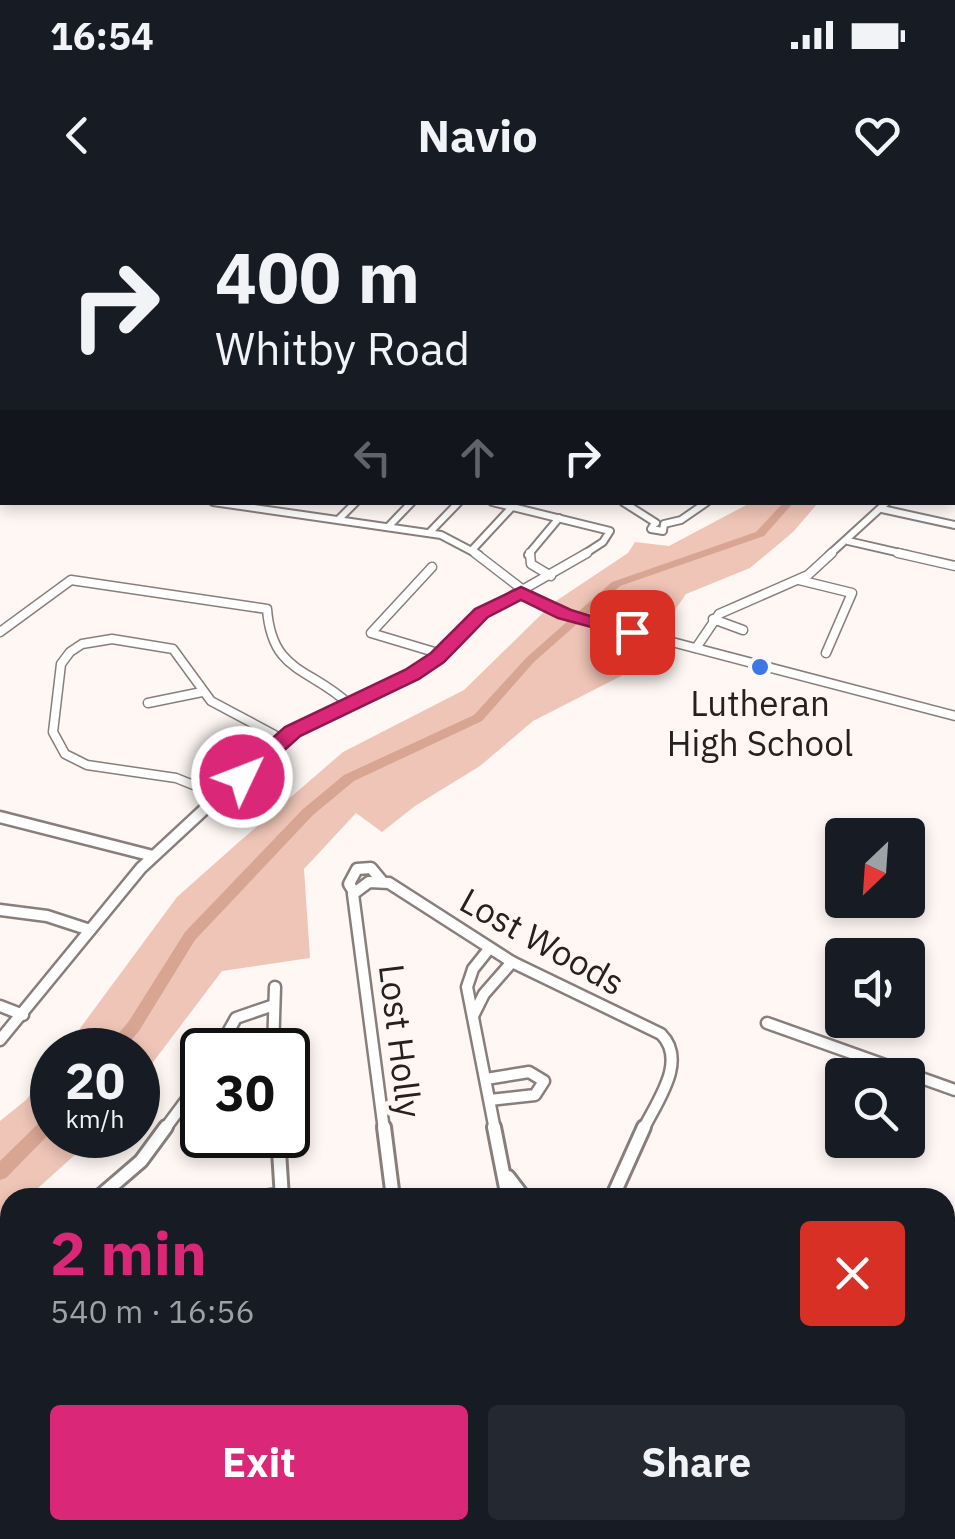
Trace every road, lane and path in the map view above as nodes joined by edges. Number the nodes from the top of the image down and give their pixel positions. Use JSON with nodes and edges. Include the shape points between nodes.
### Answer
{"nodes":[{"id":1,"x":239,"y":505,"type":"edge"},
{"id":2,"x":292,"y":505,"type":"edge"},
{"id":3,"x":353,"y":505,"type":"edge"},
{"id":4,"x":409,"y":505,"type":"edge"},
{"id":5,"x":456,"y":505,"type":"edge"},
{"id":6,"x":504,"y":505,"type":"edge"},
{"id":7,"x":629,"y":505,"type":"edge"},
{"id":8,"x":701,"y":505,"type":"edge"},
{"id":9,"x":885,"y":506,"type":"edge"},
{"id":10,"x":512,"y":507,"type":"junction"},
{"id":11,"x":284,"y":512,"type":"junction"},
{"id":12,"x":559,"y":518,"type":"junction"},
{"id":13,"x":338,"y":520,"type":"junction"},
{"id":14,"x":955,"y":525,"type":"edge"},
{"id":15,"x":388,"y":527,"type":"junction"},
{"id":16,"x":430,"y":532,"type":"junction"},
{"id":17,"x":848,"y":541,"type":"junction"},
{"id":18,"x":473,"y":549,"type":"junction"},
{"id":19,"x":955,"y":566,"type":"edge"},
{"id":20,"x":432,"y":567,"type":"dead end"},
{"id":21,"x":552,"y":576,"type":"junction"},
{"id":22,"x":798,"y":580,"type":"junction"},
{"id":23,"x":521,"y":593,"type":"junction"},
{"id":24,"x":713,"y":619,"type":"junction"},
{"id":25,"x":743,"y":630,"type":"dead end"},
{"id":26,"x":0,"y":632,"type":"edge"},
{"id":27,"x":696,"y":648,"type":"junction"},
{"id":28,"x":441,"y":654,"type":"junction"},
{"id":29,"x":826,"y":654,"type":"dead end"},
{"id":30,"x":202,"y":692,"type":"junction"},
{"id":31,"x":148,"y":703,"type":"dead end"},
{"id":32,"x":350,"y":704,"type":"junction"},
{"id":33,"x":955,"y":716,"type":"edge"},
{"id":34,"x":282,"y":739,"type":"junction"},
{"id":35,"x":221,"y":796,"type":"junction"},
{"id":36,"x":0,"y":816,"type":"edge"},
{"id":37,"x":153,"y":856,"type":"junction"},
{"id":38,"x":357,"y":870,"type":"joint"},
{"id":39,"x":381,"y":880,"type":"junction"},
{"id":40,"x":354,"y":892,"type":"junction"},
{"id":41,"x":0,"y":910,"type":"edge"},
{"id":42,"x":90,"y":930,"type":"junction"},
{"id":43,"x":489,"y":949,"type":"junction"},
{"id":44,"x":512,"y":962,"type":"junction"},
{"id":45,"x":275,"y":987,"type":"dead end"},
{"id":46,"x":0,"y":1006,"type":"edge"},
{"id":47,"x":271,"y":1006,"type":"junction"},
{"id":48,"x":23,"y":1014,"type":"junction"},
{"id":49,"x":473,"y":1016,"type":"junction"},
{"id":50,"x":767,"y":1023,"type":"dead end"},
{"id":51,"x":226,"y":1028,"type":"edge"},
{"id":52,"x":272,"y":1028,"type":"edge"},
{"id":53,"x":0,"y":1040,"type":"edge"},
{"id":54,"x":486,"y":1079,"type":"junction"},
{"id":55,"x":955,"y":1090,"type":"edge"},
{"id":56,"x":490,"y":1100,"type":"junction"},
{"id":57,"x":180,"y":1108,"type":"edge"},
{"id":58,"x":279,"y":1158,"type":"edge"},
{"id":59,"x":506,"y":1175,"type":"junction"},
{"id":60,"x":110,"y":1188,"type":"edge"},
{"id":61,"x":281,"y":1188,"type":"edge"},
{"id":62,"x":392,"y":1188,"type":"edge"},
{"id":63,"x":507,"y":1188,"type":"edge"},
{"id":64,"x":516,"y":1188,"type":"edge"},
{"id":65,"x":617,"y":1188,"type":"edge"}],
"edges":[{"from":1,"to":11,"type":"street"},
{"from":2,"to":11,"type":"street"},
{"from":3,"to":13,"type":"street"},
{"from":4,"to":15,"type":"street"},
{"from":5,"to":16,"type":"street"},
{"from":6,"to":10,"type":"street"},
{"from":7,"to":8,"type":"street","via":[[660,524]]},
{"from":9,"to":14,"type":"street"},
{"from":9,"to":17,"type":"street"},
{"from":10,"to":12,"type":"street"},
{"from":10,"to":18,"type":"street"},
{"from":11,"to":13,"type":"street"},
{"from":12,"to":21,"type":"street","via":[[528,555]]},
{"from":12,"to":21,"type":"street","via":[[610,531]]},
{"from":13,"to":15,"type":"street"},
{"from":15,"to":16,"type":"street"},
{"from":16,"to":18,"type":"street"},
{"from":17,"to":19,"type":"street"},
{"from":17,"to":22,"type":"street"},
{"from":18,"to":23,"type":"street"},
{"from":20,"to":28,"type":"street","via":[[371,633]]},
{"from":21,"to":23,"type":"street"},
{"from":22,"to":24,"type":"street"},
{"from":22,"to":29,"type":"street","via":[[852,593]]},
{"from":23,"to":27,"type":"street","via":[[554,610]]},
{"from":23,"to":28,"type":"street","via":[[482,613]]},
{"from":24,"to":25,"type":"street"},
{"from":24,"to":27,"type":"street"},
{"from":26,"to":32,"type":"street","via":[[71,580],[267,609],[267,638],[276,656]]},
{"from":27,"to":33,"type":"street"},
{"from":28,"to":32,"type":"street"},
{"from":30,"to":31,"type":"street"},
{"from":30,"to":34,"type":"street"},
{"from":30,"to":35,"type":"street","via":[[177,651],[91,641],[62,661],[53,732],[62,751],[88,765],[176,778]]},
{"from":32,"to":34,"type":"street"},
{"from":34,"to":35,"type":"street"},
{"from":35,"to":37,"type":"street"},
{"from":36,"to":37,"type":"street"},
{"from":37,"to":42,"type":"street"},
{"from":38,"to":39,"type":"street","name":"Lost Woods","via":[[371,868]]},
{"from":38,"to":40,"type":"street","name":"Lost Holly","via":[[349,884]]},
{"from":39,"to":40,"type":"street"},
{"from":39,"to":43,"type":"street","name":"Lost Woods"},
{"from":40,"to":62,"type":"street","name":"Lost Holly"},
{"from":41,"to":42,"type":"street"},
{"from":42,"to":48,"type":"street"},
{"from":43,"to":44,"type":"street","name":"Lost Woods"},
{"from":43,"to":49,"type":"street","via":[[468,977]]},
{"from":44,"to":49,"type":"street"},
{"from":44,"to":65,"type":"street","name":"Lost Woods","via":[[661,1034],[674,1050]]},
{"from":45,"to":47,"type":"street"},
{"from":46,"to":48,"type":"street"},
{"from":47,"to":51,"type":"street","via":[[241,1013]]},
{"from":47,"to":52,"type":"street"},
{"from":48,"to":53,"type":"street"},
{"from":49,"to":54,"type":"street"},
{"from":50,"to":55,"type":"street"},
{"from":54,"to":56,"type":"street"},
{"from":54,"to":56,"type":"street","via":[[529,1072],[544,1080],[535,1095]]},
{"from":56,"to":59,"type":"street"},
{"from":57,"to":60,"type":"street","via":[[141,1161]]},
{"from":58,"to":61,"type":"street"},
{"from":59,"to":63,"type":"street"},
{"from":59,"to":64,"type":"street"}]}
